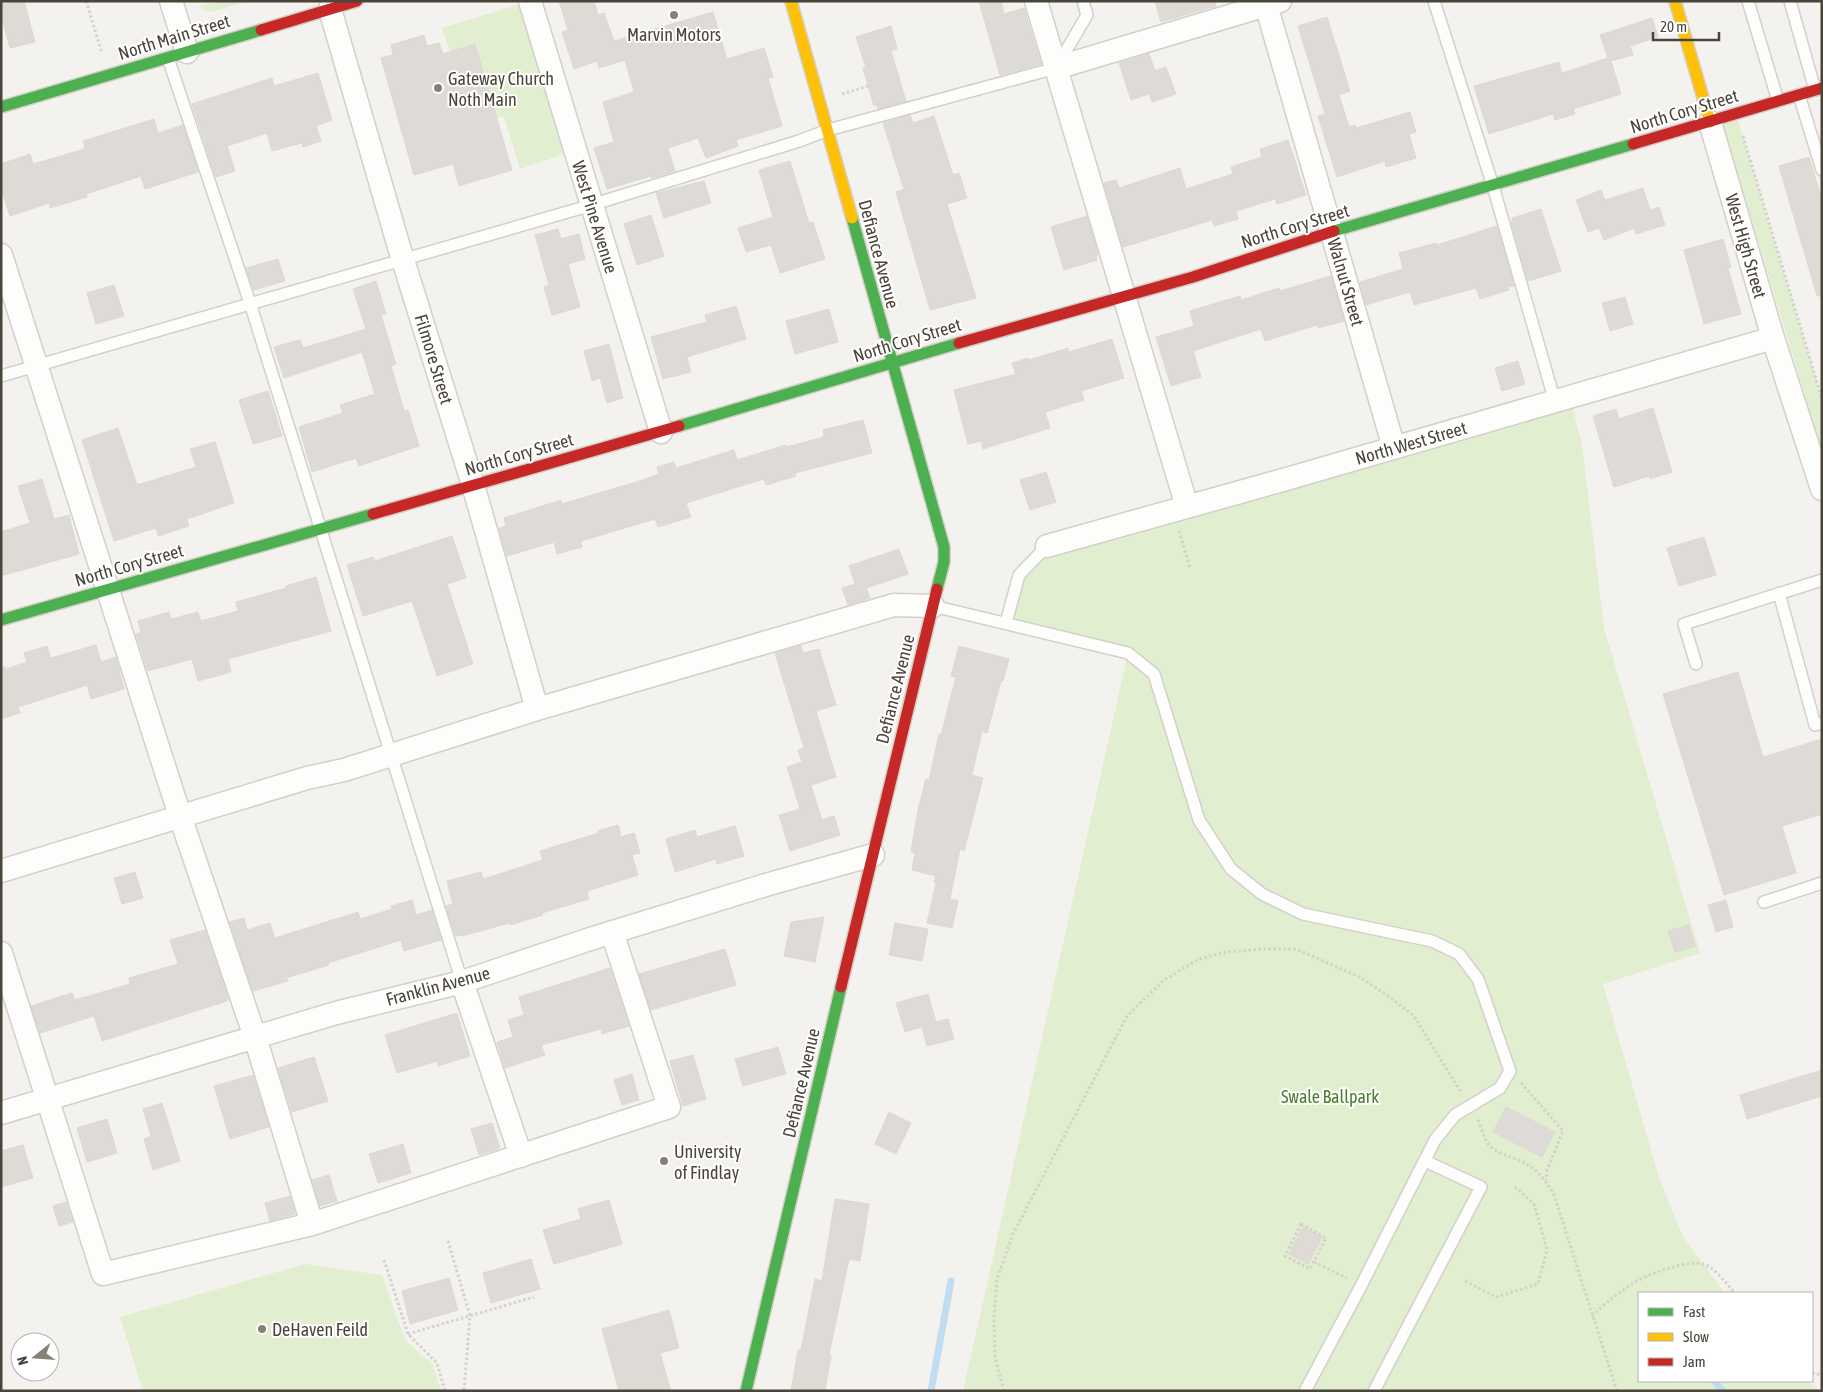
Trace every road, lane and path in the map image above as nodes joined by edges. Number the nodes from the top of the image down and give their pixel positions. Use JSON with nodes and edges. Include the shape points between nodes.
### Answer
{"nodes":[{"id":1,"x":86,"y":1,"type":"edge"},
{"id":2,"x":171,"y":1,"type":"edge"},
{"id":3,"x":357,"y":1,"type":"edge"},
{"id":4,"x":530,"y":1,"type":"edge"},
{"id":5,"x":791,"y":1,"type":"edge"},
{"id":6,"x":1036,"y":1,"type":"edge"},
{"id":7,"x":1083,"y":1,"type":"edge"},
{"id":8,"x":1434,"y":1,"type":"edge"},
{"id":9,"x":1676,"y":1,"type":"edge"},
{"id":10,"x":1748,"y":1,"type":"edge"},
{"id":11,"x":1790,"y":1,"type":"edge"},
{"id":12,"x":1270,"y":3,"type":"edge"},
{"id":13,"x":330,"y":9,"type":"junction"},
{"id":14,"x":177,"y":55,"type":"junction"},
{"id":15,"x":1056,"y":68,"type":"junction"},
{"id":16,"x":109,"y":75,"type":"junction"},
{"id":17,"x":868,"y":86,"type":"dead end"},
{"id":18,"x":1818,"y":89,"type":"edge"},
{"id":19,"x":1799,"y":95,"type":"junction"},
{"id":20,"x":834,"y":96,"type":"dead end"},
{"id":21,"x":1778,"y":101,"type":"junction"},
{"id":22,"x":1,"y":107,"type":"edge"},
{"id":23,"x":1736,"y":114,"type":"junction"},
{"id":24,"x":1710,"y":122,"type":"junction"},
{"id":25,"x":828,"y":130,"type":"junction"},
{"id":26,"x":1822,"y":170,"type":"edge"},
{"id":27,"x":1494,"y":186,"type":"junction"},
{"id":28,"x":591,"y":205,"type":"junction"},
{"id":29,"x":1331,"y":232,"type":"junction"},
{"id":30,"x":1,"y":254,"type":"edge"},
{"id":31,"x":403,"y":259,"type":"junction"},
{"id":32,"x":1123,"y":296,"type":"junction"},
{"id":33,"x":250,"y":303,"type":"junction"},
{"id":34,"x":1773,"y":338,"type":"junction"},
{"id":35,"x":892,"y":363,"type":"junction"},
{"id":36,"x":37,"y":365,"type":"junction"},
{"id":37,"x":1,"y":376,"type":"edge"},
{"id":38,"x":1822,"y":400,"type":"edge"},
{"id":39,"x":1555,"y":402,"type":"junction"},
{"id":40,"x":661,"y":432,"type":"junction"},
{"id":41,"x":1394,"y":448,"type":"junction"},
{"id":42,"x":473,"y":485,"type":"junction"},
{"id":43,"x":1822,"y":488,"type":"edge"},
{"id":44,"x":1180,"y":509,"type":"junction"},
{"id":45,"x":320,"y":528,"type":"junction"},
{"id":46,"x":1048,"y":546,"type":"joint"},
{"id":47,"x":1190,"y":567,"type":"dead end"},
{"id":48,"x":1822,"y":580,"type":"edge"},
{"id":49,"x":109,"y":589,"type":"junction"},
{"id":50,"x":1779,"y":593,"type":"junction"},
{"id":51,"x":933,"y":606,"type":"junction"},
{"id":52,"x":1,"y":620,"type":"edge"},
{"id":53,"x":1006,"y":623,"type":"junction"},
{"id":54,"x":1696,"y":664,"type":"dead end"},
{"id":55,"x":537,"y":709,"type":"junction"},
{"id":56,"x":1822,"y":723,"type":"edge"},
{"id":57,"x":392,"y":755,"type":"junction"},
{"id":58,"x":180,"y":816,"type":"junction"},
{"id":59,"x":873,"y":855,"type":"junction"},
{"id":60,"x":1,"y":870,"type":"edge"},
{"id":61,"x":1822,"y":883,"type":"edge"},
{"id":62,"x":1764,"y":902,"type":"dead end"},
{"id":63,"x":612,"y":932,"type":"junction"},
{"id":64,"x":1,"y":953,"type":"edge"},
{"id":65,"x":462,"y":982,"type":"junction"},
{"id":66,"x":255,"y":1037,"type":"junction"},
{"id":67,"x":1510,"y":1071,"type":"junction"},
{"id":68,"x":47,"y":1099,"type":"junction"},
{"id":69,"x":1469,"y":1106,"type":"junction"},
{"id":70,"x":1,"y":1113,"type":"edge"},
{"id":71,"x":521,"y":1156,"type":"junction"},
{"id":72,"x":1425,"y":1161,"type":"junction"},
{"id":73,"x":1546,"y":1181,"type":"junction"},
{"id":74,"x":1515,"y":1187,"type":"dead end"},
{"id":75,"x":312,"y":1224,"type":"junction"},
{"id":76,"x":448,"y":1241,"type":"dead end"},
{"id":77,"x":384,"y":1260,"type":"dead end"},
{"id":78,"x":1314,"y":1262,"type":"junction"},
{"id":79,"x":1332,"y":1270,"type":"dead end"},
{"id":80,"x":1465,"y":1281,"type":"dead end"},
{"id":81,"x":1734,"y":1292,"type":"edge"},
{"id":82,"x":534,"y":1297,"type":"dead end"},
{"id":83,"x":470,"y":1316,"type":"junction"},
{"id":84,"x":1592,"y":1316,"type":"junction"},
{"id":85,"x":408,"y":1334,"type":"junction"},
{"id":86,"x":445,"y":1391,"type":"edge"},
{"id":87,"x":464,"y":1391,"type":"edge"},
{"id":88,"x":746,"y":1391,"type":"edge"},
{"id":89,"x":1004,"y":1391,"type":"edge"},
{"id":90,"x":1304,"y":1391,"type":"edge"},
{"id":91,"x":1374,"y":1391,"type":"edge"},
{"id":92,"x":1617,"y":1391,"type":"edge"}],
"edges":[{"from":1,"to":16,"type":"path"},
{"from":2,"to":14,"type":"street"},
{"from":3,"to":13,"type":"street","name":"North Main Street"},
{"from":4,"to":28,"type":"street","name":"West Pine Avenue"},
{"from":5,"to":25,"type":"street","name":"Defiance Avenue"},
{"from":6,"to":15,"type":"street"},
{"from":7,"to":15,"type":"lane","via":[[1087,15]]},
{"from":8,"to":27,"type":"lane"},
{"from":9,"to":24,"type":"street","name":"West High Street"},
{"from":10,"to":21,"type":"lane"},
{"from":11,"to":18,"type":"lane"},
{"from":12,"to":15,"type":"street"},
{"from":12,"to":29,"type":"street","name":"Walnut Street"},
{"from":13,"to":14,"type":"street","name":"North Main Street"},
{"from":13,"to":31,"type":"street","name":"Filmore Street"},
{"from":14,"to":16,"type":"street","name":"North Main Street"},
{"from":14,"to":33,"type":"lane"},
{"from":15,"to":25,"type":"lane"},
{"from":15,"to":32,"type":"street"},
{"from":16,"to":22,"type":"street","name":"North Main Street"},
{"from":17,"to":20,"type":"path"},
{"from":18,"to":19,"type":"street","name":"North Cory Street"},
{"from":19,"to":21,"type":"street","name":"North Cory Street"},
{"from":19,"to":26,"type":"lane"},
{"from":21,"to":23,"type":"street","name":"North Cory Street"},
{"from":23,"to":24,"type":"street","name":"North Cory Street"},
{"from":23,"to":38,"type":"path"},
{"from":24,"to":27,"type":"street","name":"North Cory Street"},
{"from":24,"to":34,"type":"street","name":"West High Street"},
{"from":25,"to":28,"type":"lane"},
{"from":25,"to":35,"type":"street","name":"Defiance Avenue"},
{"from":27,"to":29,"type":"street","name":"North Cory Street"},
{"from":27,"to":39,"type":"lane"},
{"from":28,"to":31,"type":"lane"},
{"from":28,"to":40,"type":"street","name":"West Pine Avenue"},
{"from":29,"to":32,"type":"street","name":"North Cory Street"},
{"from":29,"to":41,"type":"street","name":"Walnut Street"},
{"from":30,"to":36,"type":"street"},
{"from":31,"to":33,"type":"lane"},
{"from":31,"to":42,"type":"street","name":"Filmore Street"},
{"from":32,"to":35,"type":"street","name":"North Cory Street"},
{"from":32,"to":44,"type":"street"},
{"from":33,"to":36,"type":"lane"},
{"from":33,"to":45,"type":"lane"},
{"from":34,"to":39,"type":"street","name":"North West Street"},
{"from":34,"to":43,"type":"street","name":"West High Street"},
{"from":35,"to":40,"type":"street","name":"North Cory Street"},
{"from":35,"to":51,"type":"street","name":"Defiance Avenue","via":[[944,547],[944,562]]},
{"from":36,"to":37,"type":"lane"},
{"from":36,"to":49,"type":"street"},
{"from":39,"to":41,"type":"street","name":"North West Street"},
{"from":40,"to":42,"type":"street","name":"North Cory Street"},
{"from":41,"to":44,"type":"street","name":"North West Street"},
{"from":42,"to":45,"type":"street","name":"North Cory Street"},
{"from":42,"to":55,"type":"street","name":"Filmore Street"},
{"from":44,"to":46,"type":"street","name":"North West Street"},
{"from":44,"to":47,"type":"path"},
{"from":45,"to":49,"type":"street","name":"North Cory Street"},
{"from":45,"to":57,"type":"lane"},
{"from":46,"to":53,"type":"lane","via":[[1019,575]]},
{"from":48,"to":50,"type":"lane"},
{"from":49,"to":52,"type":"street","name":"North Cory Street"},
{"from":49,"to":58,"type":"street"},
{"from":50,"to":54,"type":"lane","via":[[1684,624]]},
{"from":50,"to":56,"type":"lane","via":[[1815,725]]},
{"from":51,"to":53,"type":"lane"},
{"from":51,"to":55,"type":"street","via":[[894,605]]},
{"from":51,"to":59,"type":"street","name":"Defiance Avenue"},
{"from":53,"to":67,"type":"lane","via":[[1128,653],[1154,674],[1199,820],[1231,869],[1262,894],[1303,914],[1432,942],[1459,954],[1478,979]]},
{"from":55,"to":57,"type":"street"},
{"from":57,"to":58,"type":"street"},
{"from":57,"to":65,"type":"lane"},
{"from":58,"to":60,"type":"street"},
{"from":58,"to":66,"type":"street"},
{"from":59,"to":63,"type":"street","name":"Franklin Avenue"},
{"from":59,"to":88,"type":"street","name":"Defiance Avenue"},
{"from":61,"to":62,"type":"lane"},
{"from":63,"to":65,"type":"street","name":"Franklin Avenue"},
{"from":63,"to":71,"type":"street","via":[[669,1107]]},
{"from":64,"to":68,"type":"street"},
{"from":65,"to":66,"type":"street","name":"Franklin Avenue"},
{"from":65,"to":71,"type":"street"},
{"from":66,"to":68,"type":"street","name":"Franklin Avenue"},
{"from":66,"to":75,"type":"street"},
{"from":67,"to":69,"type":"lane","via":[[1500,1088]]},
{"from":67,"to":73,"type":"path","via":[[1563,1132]]},
{"from":68,"to":70,"type":"street","name":"Franklin Avenue"},
{"from":68,"to":75,"type":"street","via":[[104,1274]]},
{"from":69,"to":72,"type":"lane","via":[[1455,1115],[1435,1140]]},
{"from":69,"to":73,"type":"path","via":[[1480,1122],[1489,1146],[1536,1170]]},
{"from":69,"to":89,"type":"path","via":[[1414,1016],[1360,977],[1296,948],[1226,952],[1199,959],[1164,980],[1127,1016],[1013,1234],[997,1279],[994,1319],[995,1358]]},
{"from":71,"to":75,"type":"street"},
{"from":72,"to":90,"type":"lane"},
{"from":72,"to":91,"type":"lane","via":[[1481,1187]]},
{"from":73,"to":84,"type":"path","via":[[1553,1192]]},
{"from":74,"to":80,"type":"path","via":[[1534,1204],[1547,1250],[1538,1284],[1496,1297]]},
{"from":76,"to":83,"type":"path"},
{"from":77,"to":85,"type":"path"},
{"from":78,"to":78,"type":"path","via":[[1326,1238],[1301,1224],[1285,1256],[1310,1270]]},
{"from":78,"to":79,"type":"path"},
{"from":81,"to":84,"type":"path","via":[[1711,1267],[1688,1263],[1661,1269],[1638,1279]]},
{"from":82,"to":83,"type":"path"},
{"from":83,"to":85,"type":"path"},
{"from":83,"to":87,"type":"path"},
{"from":84,"to":92,"type":"path"},
{"from":85,"to":86,"type":"path","via":[[437,1363]]}]}
